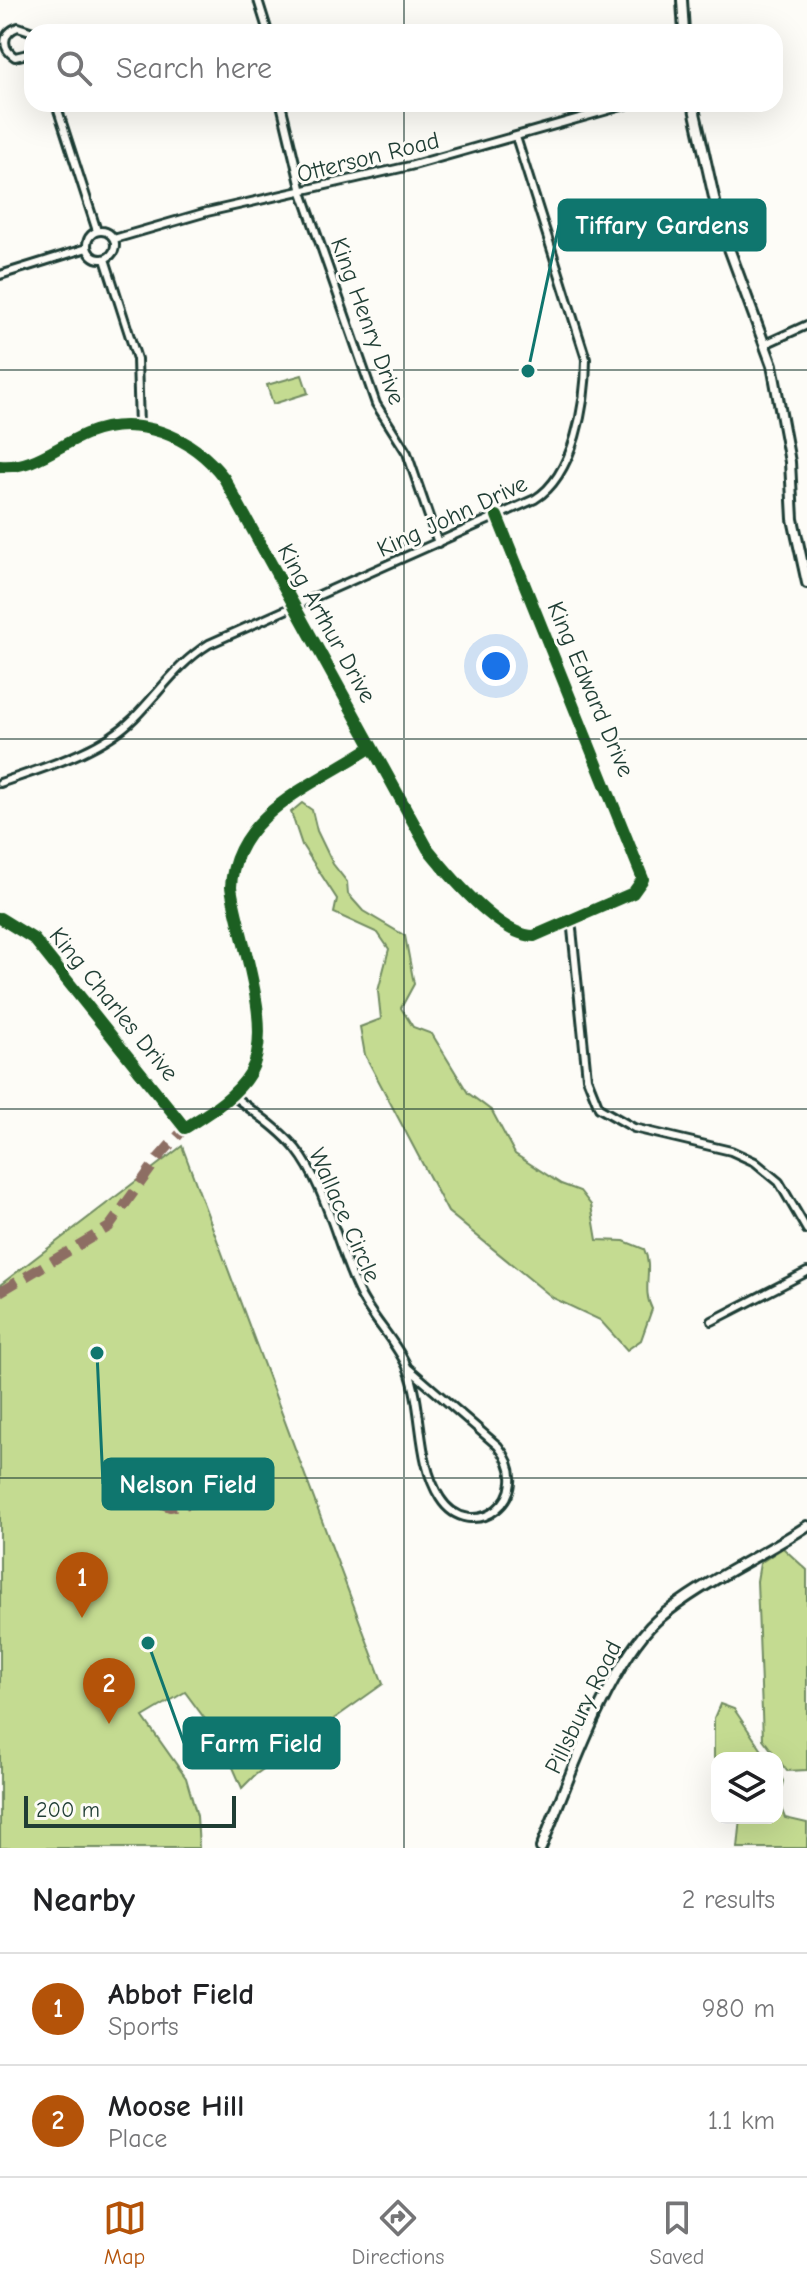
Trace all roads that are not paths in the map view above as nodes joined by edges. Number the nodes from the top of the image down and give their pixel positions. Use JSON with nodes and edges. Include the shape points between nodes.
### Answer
{"nodes":[{"id":1,"x":258,"y":0,"type":"edge"},
{"id":2,"x":682,"y":0,"type":"edge"},
{"id":3,"x":266,"y":24,"type":"edge"},
{"id":4,"x":684,"y":24,"type":"edge"},
{"id":5,"x":24,"y":29,"type":"edge"},
{"id":6,"x":24,"y":56,"type":"edge"},
{"id":7,"x":59,"y":112,"type":"edge"},
{"id":8,"x":283,"y":112,"type":"edge"},
{"id":9,"x":602,"y":112,"type":"edge"},
{"id":10,"x":695,"y":112,"type":"edge"},
{"id":11,"x":516,"y":137,"type":"junction"},
{"id":12,"x":302,"y":192,"type":"junction"},
{"id":13,"x":97,"y":231,"type":"junction"},
{"id":14,"x":114,"y":239,"type":"junction"},
{"id":15,"x":87,"y":248,"type":"junction"},
{"id":16,"x":105,"y":259,"type":"junction"},
{"id":17,"x":0,"y":275,"type":"edge"},
{"id":18,"x":807,"y":325,"type":"edge"},
{"id":19,"x":765,"y":344,"type":"junction"},
{"id":20,"x":139,"y":427,"type":"junction"},
{"id":21,"x":0,"y":466,"type":"edge"},
{"id":22,"x":497,"y":516,"type":"junction"},
{"id":23,"x":438,"y":543,"type":"junction"},
{"id":24,"x":807,"y":583,"type":"edge"},
{"id":25,"x":294,"y":609,"type":"junction"},
{"id":26,"x":370,"y":748,"type":"junction"},
{"id":27,"x":0,"y":783,"type":"edge"},
{"id":28,"x":0,"y":918,"type":"edge"},
{"id":29,"x":571,"y":919,"type":"junction"},
{"id":30,"x":231,"y":1094,"type":"junction"},
{"id":31,"x":807,"y":1230,"type":"edge"},
{"id":32,"x":807,"y":1272,"type":"edge"},
{"id":33,"x":712,"y":1321,"type":"dead end"},
{"id":34,"x":407,"y":1367,"type":"junction"},
{"id":35,"x":807,"y":1526,"type":"edge"},
{"id":36,"x":541,"y":1848,"type":"edge"}],
"edges":[{"from":1,"to":3,"type":"street"},
{"from":2,"to":4,"type":"street"},
{"from":5,"to":6,"type":"street","via":[[8,32],[5,41],[7,51]]},
{"from":7,"to":13,"type":"street"},
{"from":8,"to":12,"type":"street","name":"King Henry Drive"},
{"from":9,"to":11,"type":"street","name":"Otterson Road"},
{"from":10,"to":19,"type":"street","via":[[720,224]]},
{"from":11,"to":12,"type":"street","name":"Otterson Road"},
{"from":11,"to":22,"type":"street","name":"King John Drive","via":[[581,335],[586,375],[563,471],[549,491]]},
{"from":12,"to":14,"type":"street","name":"Otterson Road","via":[[197,214]]},
{"from":12,"to":23,"type":"street","name":"King Henry Drive","via":[[376,404],[407,453]]},
{"from":13,"to":14,"type":"street"},
{"from":13,"to":15,"type":"street"},
{"from":14,"to":16,"type":"street","via":[[113,253]]},
{"from":15,"to":16,"type":"street","via":[[94,258]]},
{"from":15,"to":17,"type":"street"},
{"from":16,"to":20,"type":"street","via":[[137,359]]},
{"from":18,"to":19,"type":"street"},
{"from":19,"to":24,"type":"street","via":[[784,422],[793,519]]},
{"from":20,"to":21,"type":"street","name":"King Arthur Drive","via":[[94,432],[34,461]]},
{"from":20,"to":25,"type":"street","name":"King Arthur Drive","via":[[174,435],[214,465]]},
{"from":22,"to":23,"type":"street","name":"King John Drive"},
{"from":22,"to":29,"type":"street","name":"King Edward Drive","via":[[643,879],[633,893]]},
{"from":23,"to":25,"type":"street","name":"King John Drive"},
{"from":25,"to":26,"type":"street","name":"King Arthur Drive"},
{"from":25,"to":27,"type":"street","via":[[188,657],[114,735]]},
{"from":26,"to":29,"type":"street","name":"King Arthur Drive","via":[[428,849],[494,915],[526,936]]},
{"from":26,"to":30,"type":"street","via":[[259,821],[236,855],[232,895],[259,1041],[250,1073]]},
{"from":28,"to":30,"type":"street","name":"King Charles Drive","via":[[34,939],[185,1128]]},
{"from":29,"to":31,"type":"street","via":[[587,1078],[599,1108],[634,1128],[755,1162],[779,1182]]},
{"from":30,"to":34,"type":"street","name":"Wallace Circle","via":[[284,1136],[305,1161],[359,1291]]},
{"from":32,"to":33,"type":"street"},
{"from":34,"to":34,"type":"street","name":"Wallace Circle","via":[[426,1461],[439,1497],[464,1517],[480,1518],[495,1511],[510,1492],[508,1460]]},
{"from":35,"to":36,"type":"street","name":"Pillsbury Road","via":[[683,1601],[640,1639],[598,1715]]}]}
